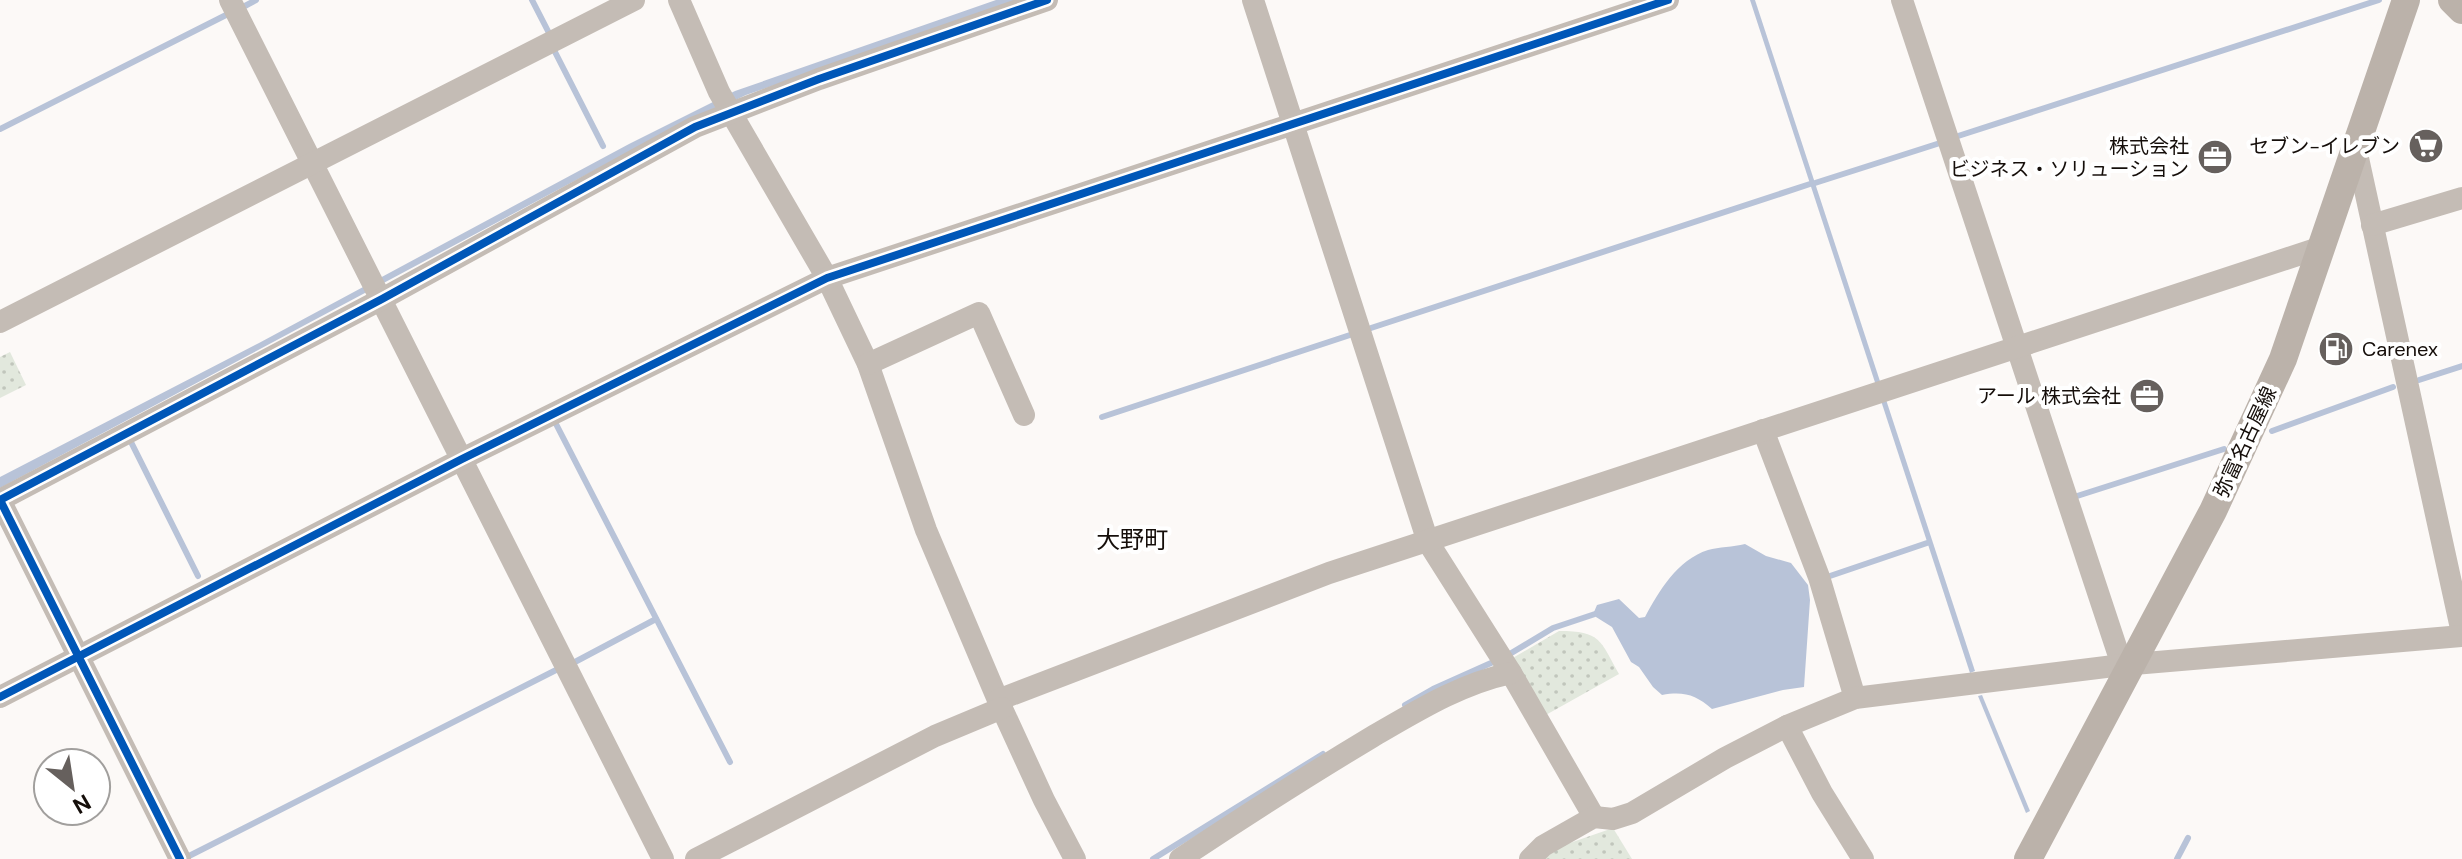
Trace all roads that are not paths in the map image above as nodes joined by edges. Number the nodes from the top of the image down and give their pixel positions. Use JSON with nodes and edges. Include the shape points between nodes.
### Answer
{"nodes":[{"id":1,"x":230,"y":0,"type":"edge"},
{"id":2,"x":634,"y":0,"type":"edge"},
{"id":3,"x":679,"y":0,"type":"edge"},
{"id":4,"x":1047,"y":0,"type":"edge"},
{"id":5,"x":1253,"y":0,"type":"edge"},
{"id":6,"x":1668,"y":0,"type":"edge"},
{"id":7,"x":1902,"y":0,"type":"edge"},
{"id":8,"x":2406,"y":0,"type":"edge"},
{"id":9,"x":2452,"y":0,"type":"edge"},
{"id":10,"x":2462,"y":10,"type":"edge"},
{"id":11,"x":727,"y":106,"type":"junction"},
{"id":12,"x":1295,"y":124,"type":"junction"},
{"id":13,"x":2356,"y":149,"type":"junction"},
{"id":14,"x":311,"y":163,"type":"junction"},
{"id":15,"x":2462,"y":198,"type":"edge"},
{"id":16,"x":2372,"y":225,"type":"junction"},
{"id":17,"x":2322,"y":247,"type":"junction"},
{"id":18,"x":827,"y":278,"type":"junction"},
{"id":19,"x":378,"y":291,"type":"junction"},
{"id":20,"x":0,"y":322,"type":"edge"},
{"id":21,"x":2015,"y":347,"type":"junction"},
{"id":22,"x":868,"y":364,"type":"junction"},
{"id":23,"x":1024,"y":415,"type":"dead end"},
{"id":24,"x":1763,"y":430,"type":"junction"},
{"id":25,"x":462,"y":459,"type":"junction"},
{"id":26,"x":1428,"y":542,"type":"junction"},
{"id":27,"x":2461,"y":640,"type":"edge"},
{"id":28,"x":78,"y":658,"type":"junction"},
{"id":29,"x":2126,"y":665,"type":"junction"},
{"id":30,"x":1511,"y":673,"type":"junction"},
{"id":31,"x":0,"y":697,"type":"edge"},
{"id":32,"x":1855,"y":698,"type":"junction"},
{"id":33,"x":1000,"y":704,"type":"junction"},
{"id":34,"x":1787,"y":726,"type":"junction"},
{"id":35,"x":1594,"y":817,"type":"junction"},
{"id":36,"x":180,"y":859,"type":"edge"},
{"id":37,"x":663,"y":859,"type":"edge"},
{"id":38,"x":696,"y":859,"type":"edge"},
{"id":39,"x":1075,"y":859,"type":"edge"},
{"id":40,"x":1180,"y":859,"type":"edge"},
{"id":41,"x":1530,"y":859,"type":"edge"},
{"id":42,"x":1863,"y":859,"type":"edge"},
{"id":43,"x":2028,"y":859,"type":"edge"}],
"edges":[{"from":1,"to":14,"type":"street"},
{"from":2,"to":14,"type":"street"},
{"from":3,"to":11,"type":"street"},
{"from":4,"to":11,"type":"street"},
{"from":5,"to":12,"type":"street"},
{"from":6,"to":12,"type":"street"},
{"from":7,"to":21,"type":"street"},
{"from":8,"to":13,"type":"main road","name":"弥富名古屋線"},
{"from":9,"to":10,"type":"main road"},
{"from":11,"to":18,"type":"street"},
{"from":11,"to":19,"type":"street"},
{"from":12,"to":18,"type":"street"},
{"from":12,"to":26,"type":"street"},
{"from":13,"to":16,"type":"street"},
{"from":13,"to":17,"type":"main road","name":"弥富名古屋線"},
{"from":14,"to":19,"type":"street"},
{"from":14,"to":20,"type":"street"},
{"from":15,"to":16,"type":"street"},
{"from":16,"to":27,"type":"street"},
{"from":17,"to":21,"type":"street"},
{"from":17,"to":29,"type":"main road","name":"弥富名古屋線","via":[[2283,359],[2213,511]]},
{"from":18,"to":22,"type":"street"},
{"from":18,"to":25,"type":"street"},
{"from":19,"to":25,"type":"street"},
{"from":19,"to":28,"type":"street","via":[[0,500]]},
{"from":21,"to":24,"type":"street"},
{"from":21,"to":29,"type":"street"},
{"from":22,"to":23,"type":"street","via":[[979,313]]},
{"from":22,"to":33,"type":"street","via":[[926,530]]},
{"from":24,"to":26,"type":"street"},
{"from":24,"to":32,"type":"street","via":[[1819,577]]},
{"from":25,"to":28,"type":"street"},
{"from":25,"to":37,"type":"street"},
{"from":26,"to":30,"type":"street"},
{"from":26,"to":33,"type":"street","via":[[1329,573]]},
{"from":27,"to":29,"type":"street"},
{"from":28,"to":31,"type":"street"},
{"from":28,"to":36,"type":"street"},
{"from":29,"to":32,"type":"street"},
{"from":29,"to":43,"type":"main road","name":"弥富名古屋線"},
{"from":30,"to":35,"type":"street"},
{"from":30,"to":40,"type":"street","via":[[1478,680],[1419,710]]},
{"from":32,"to":34,"type":"street"},
{"from":33,"to":38,"type":"street"},
{"from":33,"to":39,"type":"street"},
{"from":34,"to":35,"type":"street","via":[[1632,813]]},
{"from":34,"to":42,"type":"street"},
{"from":35,"to":41,"type":"street"}]}
